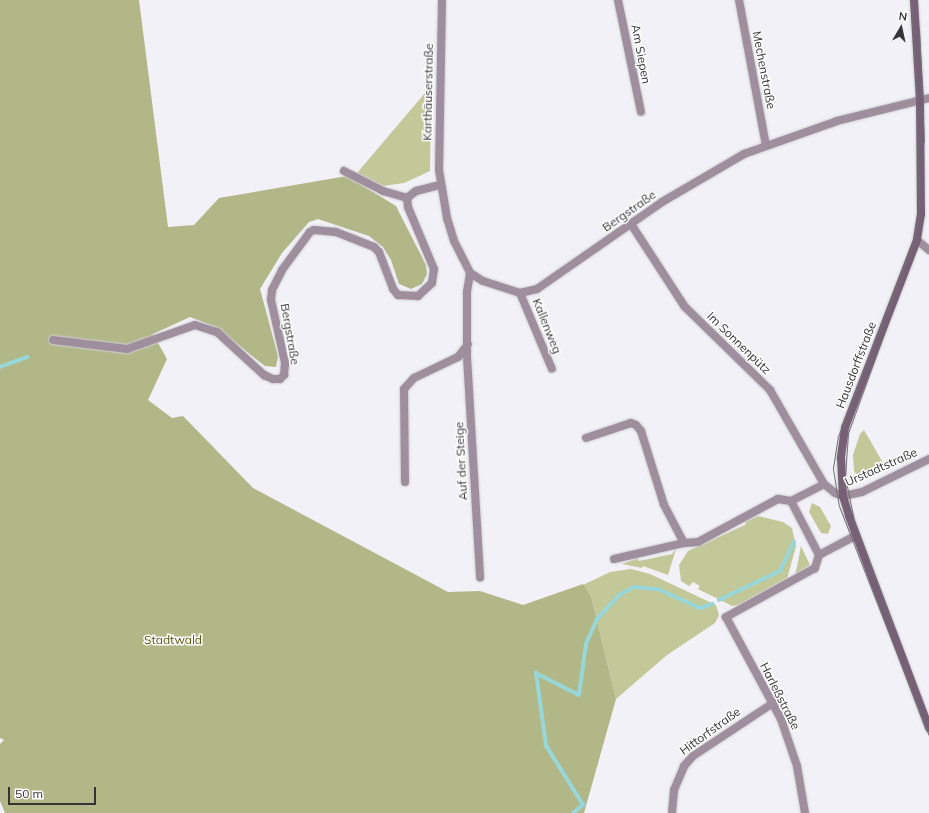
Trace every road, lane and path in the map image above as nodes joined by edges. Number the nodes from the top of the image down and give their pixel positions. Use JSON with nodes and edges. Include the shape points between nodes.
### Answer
{"nodes":[{"id":1,"x":442,"y":0,"type":"edge"},
{"id":2,"x":618,"y":0,"type":"edge"},
{"id":3,"x":740,"y":0,"type":"edge"},
{"id":4,"x":914,"y":0,"type":"edge"},
{"id":5,"x":929,"y":98,"type":"edge"},
{"id":6,"x":920,"y":100,"type":"junction"},
{"id":7,"x":640,"y":112,"type":"dead end"},
{"id":8,"x":766,"y":145,"type":"junction"},
{"id":9,"x":344,"y":171,"type":"dead end"},
{"id":10,"x":440,"y":185,"type":"junction"},
{"id":11,"x":407,"y":198,"type":"junction"},
{"id":12,"x":631,"y":224,"type":"junction"},
{"id":13,"x":917,"y":240,"type":"junction"},
{"id":14,"x":929,"y":250,"type":"edge"},
{"id":15,"x":470,"y":273,"type":"junction"},
{"id":16,"x":520,"y":293,"type":"junction"},
{"id":17,"x":53,"y":340,"type":"dead end"},
{"id":18,"x":469,"y":343,"type":"junction"},
{"id":19,"x":552,"y":369,"type":"dead end"},
{"id":20,"x":586,"y":438,"type":"dead end"},
{"id":21,"x":929,"y":458,"type":"edge"},
{"id":22,"x":405,"y":482,"type":"dead end"},
{"id":23,"x":824,"y":484,"type":"junction"},
{"id":24,"x":843,"y":496,"type":"junction"},
{"id":25,"x":791,"y":501,"type":"junction"},
{"id":26,"x":855,"y":536,"type":"junction"},
{"id":27,"x":685,"y":543,"type":"junction"},
{"id":28,"x":819,"y":555,"type":"junction"},
{"id":29,"x":614,"y":559,"type":"dead end"},
{"id":30,"x":480,"y":578,"type":"dead end"},
{"id":31,"x":773,"y":703,"type":"junction"},
{"id":32,"x":929,"y":728,"type":"edge"},
{"id":33,"x":672,"y":813,"type":"edge"},
{"id":34,"x":805,"y":813,"type":"edge"}],
"edges":[{"from":1,"to":10,"type":"street","name":"Karthäuserstraße"},
{"from":2,"to":7,"type":"street","name":"Am Siepen"},
{"from":3,"to":8,"type":"street","name":"Mechenstraße"},
{"from":4,"to":6,"type":"main road","name":"Hausdorffstraße"},
{"from":5,"to":6,"type":"street","name":"Bergstraße"},
{"from":6,"to":8,"type":"street","name":"Bergstraße","via":[[866,112]]},
{"from":6,"to":13,"type":"main road","name":"Hausdorffstraße","via":[[922,199]]},
{"from":8,"to":12,"type":"street","name":"Bergstraße","via":[[711,172]]},
{"from":9,"to":11,"type":"street","via":[[384,191]]},
{"from":10,"to":11,"type":"street","via":[[416,191]]},
{"from":10,"to":15,"type":"street","via":[[454,241]]},
{"from":11,"to":17,"type":"street","name":"Bergstraße","via":[[408,207],[434,269],[432,283],[418,296],[398,295],[393,289],[379,252],[374,248],[336,232],[310,232],[282,270],[272,290],[271,300],[285,363],[284,375],[280,379],[273,380],[264,375],[217,332],[196,325],[127,349]]},
{"from":12,"to":16,"type":"street","name":"Bergstraße","via":[[537,289]]},
{"from":12,"to":23,"type":"street","name":"Im Sonnenpütz","via":[[685,307],[770,390]]},
{"from":13,"to":14,"type":"street"},
{"from":13,"to":24,"type":"main road","name":"Hausdorffstraße","via":[[845,428],[841,458]]},
{"from":15,"to":16,"type":"street","via":[[483,281]]},
{"from":15,"to":18,"type":"street","name":"Auf der Steige","via":[[467,292]]},
{"from":16,"to":19,"type":"street","name":"Kallenweg"},
{"from":18,"to":22,"type":"street","via":[[458,357],[414,378],[404,388]]},
{"from":18,"to":30,"type":"street","name":"Auf der Steige","via":[[467,357]]},
{"from":20,"to":27,"type":"street","via":[[631,424],[636,425],[641,431],[664,505]]},
{"from":21,"to":24,"type":"street","name":"Urstadtstraße","via":[[862,492]]},
{"from":23,"to":24,"type":"street"},
{"from":23,"to":25,"type":"street"},
{"from":24,"to":26,"type":"main road","name":"Hausdorffstraße"},
{"from":25,"to":27,"type":"street","via":[[778,499],[698,542]]},
{"from":25,"to":28,"type":"street"},
{"from":26,"to":28,"type":"street"},
{"from":26,"to":32,"type":"main road","name":"Hausdorffstraße"},
{"from":27,"to":29,"type":"street"},
{"from":28,"to":31,"type":"street","name":"Harleßstraße","via":[[815,568],[726,617]]},
{"from":31,"to":33,"type":"street","name":"Hittorfstraße","via":[[693,756],[684,766],[674,790]]},
{"from":31,"to":34,"type":"street","name":"Harleßstraße","via":[[793,754]]}]}
